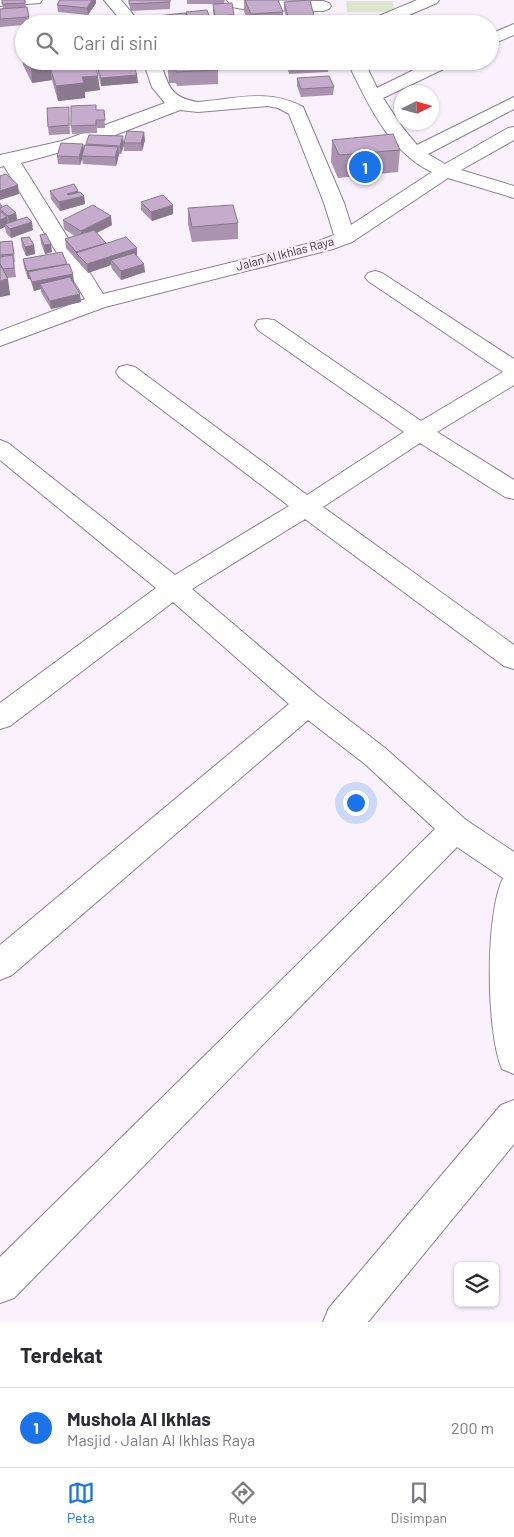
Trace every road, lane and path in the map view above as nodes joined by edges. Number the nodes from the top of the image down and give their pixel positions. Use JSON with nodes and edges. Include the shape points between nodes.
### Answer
{"nodes":[{"id":1,"x":34,"y":0,"type":"edge"},
{"id":2,"x":112,"y":0,"type":"edge"},
{"id":3,"x":235,"y":0,"type":"edge"},
{"id":4,"x":0,"y":1,"type":"edge"},
{"id":5,"x":426,"y":1,"type":"edge"},
{"id":6,"x":326,"y":8,"type":"edge"},
{"id":7,"x":125,"y":15,"type":"edge"},
{"id":8,"x":394,"y":15,"type":"edge"},
{"id":9,"x":514,"y":29,"type":"edge"},
{"id":10,"x":499,"y":36,"type":"edge"},
{"id":11,"x":154,"y":70,"type":"edge"},
{"id":12,"x":360,"y":70,"type":"edge"},
{"id":13,"x":427,"y":70,"type":"edge"},
{"id":14,"x":374,"y":96,"type":"junction"},
{"id":15,"x":514,"y":102,"type":"edge"},
{"id":16,"x":178,"y":104,"type":"junction"},
{"id":17,"x":514,"y":132,"type":"edge"},
{"id":18,"x":415,"y":153,"type":"junction"},
{"id":19,"x":5,"y":160,"type":"edge"},
{"id":20,"x":446,"y":171,"type":"junction"},
{"id":21,"x":514,"y":192,"type":"edge"},
{"id":22,"x":345,"y":238,"type":"junction"},
{"id":23,"x":375,"y":277,"type":"dead end"},
{"id":24,"x":97,"y":302,"type":"junction"},
{"id":25,"x":266,"y":325,"type":"dead end"},
{"id":26,"x":0,"y":339,"type":"edge"},
{"id":27,"x":514,"y":369,"type":"edge"},
{"id":28,"x":127,"y":372,"type":"dead end"},
{"id":29,"x":514,"y":375,"type":"edge"},
{"id":30,"x":420,"y":432,"type":"junction"},
{"id":31,"x":0,"y":448,"type":"edge"},
{"id":32,"x":514,"y":491,"type":"edge"},
{"id":33,"x":306,"y":507,"type":"junction"},
{"id":34,"x":174,"y":588,"type":"junction"},
{"id":35,"x":514,"y":659,"type":"edge"},
{"id":36,"x":308,"y":704,"type":"junction"},
{"id":37,"x":0,"y":718,"type":"edge"},
{"id":38,"x":455,"y":829,"type":"junction"},
{"id":39,"x":514,"y":869,"type":"edge"},
{"id":40,"x":514,"y":887,"type":"edge"},
{"id":41,"x":0,"y":965,"type":"edge"},
{"id":42,"x":514,"y":1058,"type":"edge"},
{"id":43,"x":514,"y":1117,"type":"edge"},
{"id":44,"x":0,"y":1284,"type":"edge"},
{"id":45,"x":343,"y":1322,"type":"edge"}],
"edges":[{"from":1,"to":4,"type":"street"},
{"from":2,"to":7,"type":"street"},
{"from":3,"to":6,"type":"street","via":[[238,4],[248,5]]},
{"from":5,"to":8,"type":"street"},
{"from":9,"to":10,"type":"street"},
{"from":11,"to":16,"type":"street","via":[[168,98]]},
{"from":12,"to":14,"type":"street"},
{"from":13,"to":14,"type":"street"},
{"from":14,"to":18,"type":"street","via":[[398,134]]},
{"from":15,"to":18,"type":"street"},
{"from":16,"to":19,"type":"street","via":[[129,125]]},
{"from":16,"to":22,"type":"street","via":[[273,101],[286,103],[297,111]]},
{"from":17,"to":20,"type":"street","name":"Jalan Al Ikhlas Raya"},
{"from":18,"to":20,"type":"street"},
{"from":19,"to":24,"type":"street"},
{"from":20,"to":21,"type":"street"},
{"from":20,"to":22,"type":"street","name":"Jalan Al Ikhlas Raya"},
{"from":22,"to":24,"type":"street","name":"Jalan Al Ikhlas Raya","via":[[311,250]]},
{"from":23,"to":27,"type":"street"},
{"from":24,"to":26,"type":"street","name":"Jalan Al Ikhlas Raya"},
{"from":25,"to":30,"type":"street"},
{"from":28,"to":33,"type":"street"},
{"from":29,"to":30,"type":"street"},
{"from":30,"to":32,"type":"street"},
{"from":30,"to":33,"type":"street"},
{"from":31,"to":34,"type":"street"},
{"from":33,"to":34,"type":"street"},
{"from":33,"to":35,"type":"street"},
{"from":34,"to":36,"type":"street"},
{"from":34,"to":37,"type":"street"},
{"from":36,"to":38,"type":"street","via":[[375,756]]},
{"from":36,"to":41,"type":"street"},
{"from":38,"to":39,"type":"street"},
{"from":38,"to":44,"type":"street"},
{"from":40,"to":42,"type":"street","via":[[507,940]]},
{"from":43,"to":45,"type":"street"}]}
